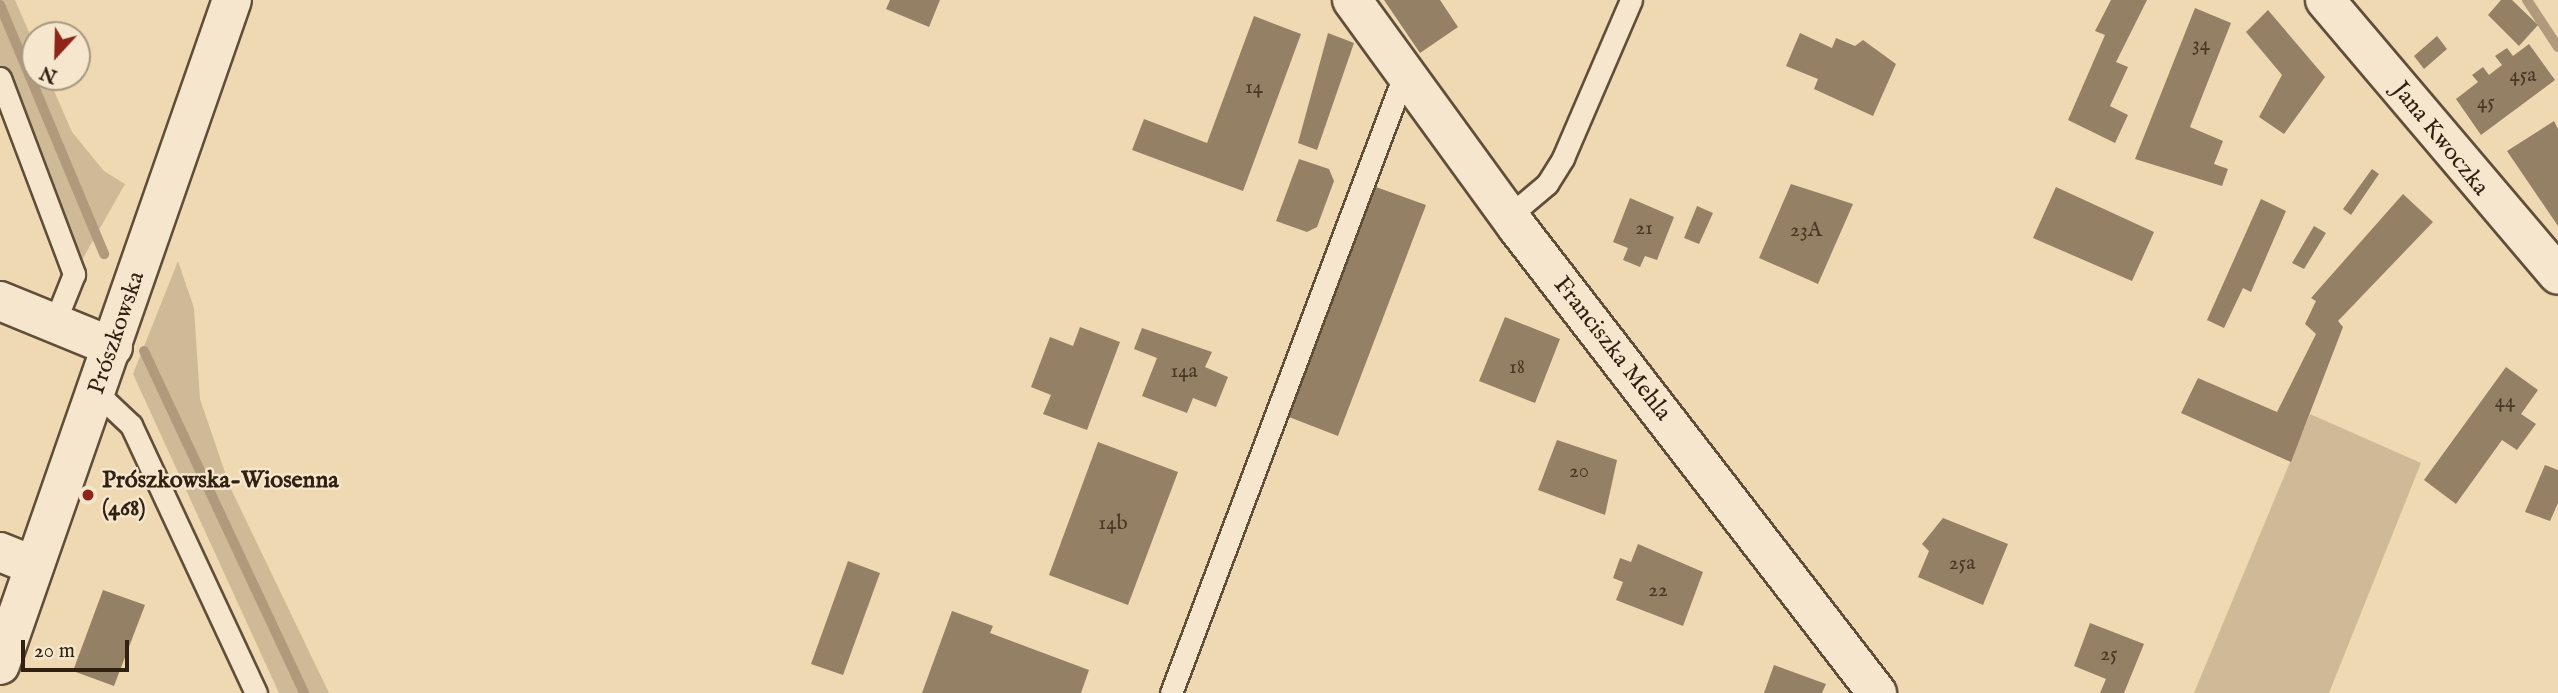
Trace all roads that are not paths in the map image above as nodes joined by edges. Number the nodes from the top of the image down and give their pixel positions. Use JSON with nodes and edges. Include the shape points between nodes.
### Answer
{"nodes":[{"id":1,"x":232,"y":0,"type":"edge"},
{"id":2,"x":1352,"y":0,"type":"edge"},
{"id":3,"x":1631,"y":0,"type":"edge"},
{"id":4,"x":2325,"y":0,"type":"edge"},
{"id":5,"x":1404,"y":75,"type":"junction"},
{"id":6,"x":0,"y":78,"type":"edge"},
{"id":7,"x":1509,"y":216,"type":"junction"},
{"id":8,"x":2558,"y":275,"type":"edge"},
{"id":9,"x":0,"y":301,"type":"edge"},
{"id":10,"x":54,"y":324,"type":"junction"},
{"id":11,"x":113,"y":347,"type":"junction"},
{"id":12,"x":97,"y":393,"type":"junction"},
{"id":13,"x":17,"y":559,"type":"edge"},
{"id":14,"x":0,"y":665,"type":"edge"},
{"id":15,"x":256,"y":693,"type":"edge"},
{"id":16,"x":1171,"y":693,"type":"edge"},
{"id":17,"x":1877,"y":693,"type":"edge"}],
"edges":[{"from":1,"to":11,"type":"street","name":"Prószkowska"},
{"from":2,"to":5,"type":"street","name":"Franciszka Mehla"},
{"from":3,"to":7,"type":"lane","via":[[1563,158],[1547,184]]},
{"from":4,"to":8,"type":"street","name":"Jana Kwoczka"},
{"from":5,"to":7,"type":"street","name":"Franciszka Mehla"},
{"from":5,"to":16,"type":"lane"},
{"from":6,"to":10,"type":"lane","via":[[74,274]]},
{"from":7,"to":17,"type":"street","name":"Franciszka Mehla"},
{"from":9,"to":10,"type":"street"},
{"from":10,"to":11,"type":"street"},
{"from":11,"to":12,"type":"street","name":"Prószkowska"},
{"from":12,"to":13,"type":"street","name":"Prószkowska"},
{"from":12,"to":15,"type":"lane","via":[[131,425]]},
{"from":13,"to":14,"type":"street","name":"Prószkowska"}]}
